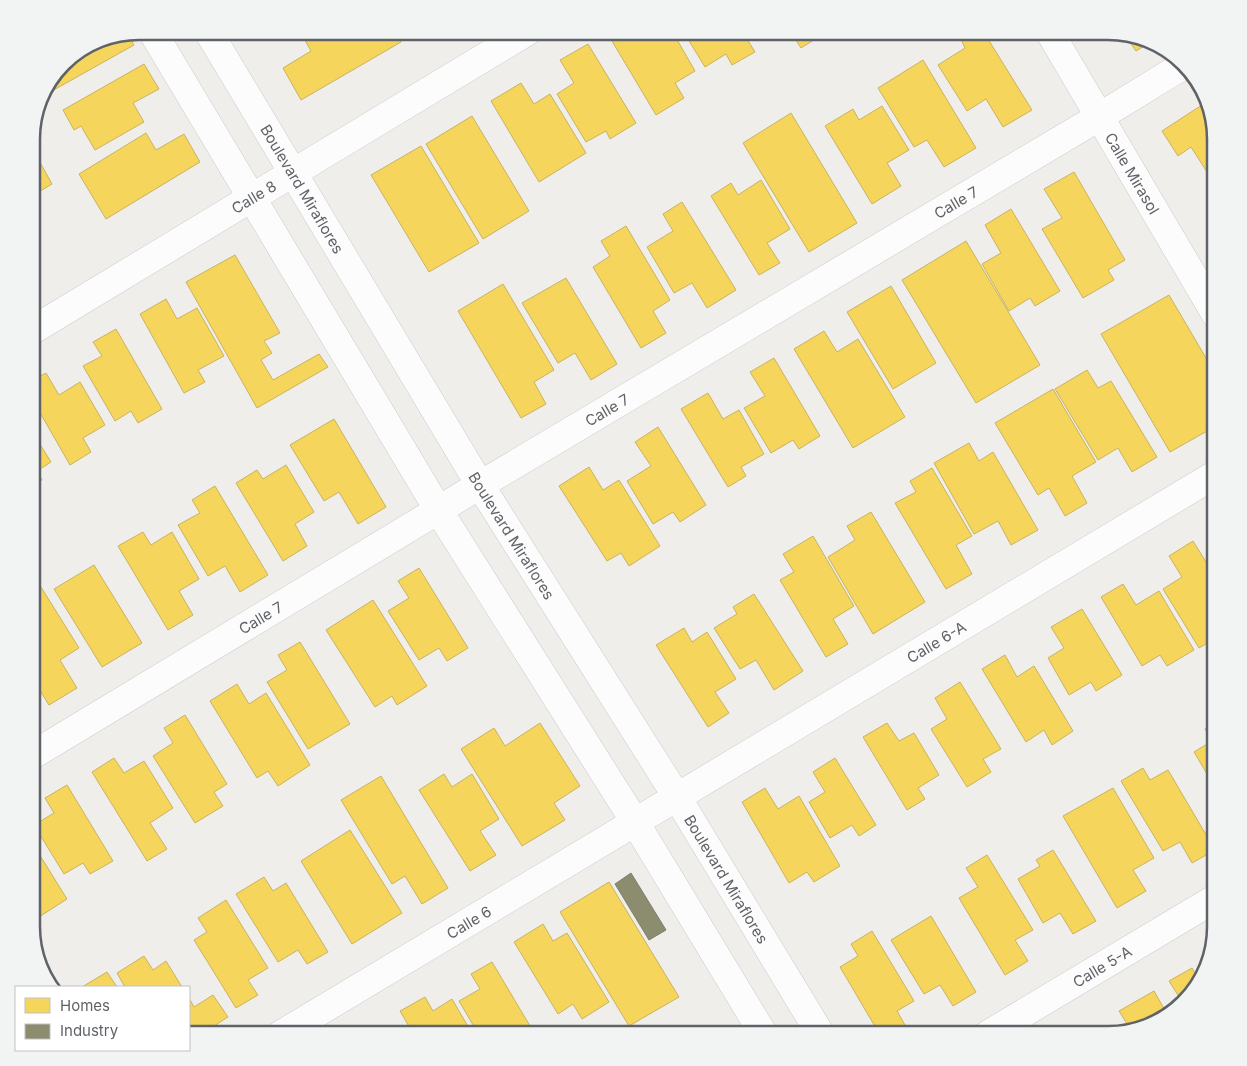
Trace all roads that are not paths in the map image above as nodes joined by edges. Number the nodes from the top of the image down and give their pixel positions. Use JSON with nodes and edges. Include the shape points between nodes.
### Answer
{"nodes":[{"id":1,"x":157,"y":40,"type":"edge"},
{"id":2,"x":213,"y":40,"type":"edge"},
{"id":3,"x":513,"y":40,"type":"edge"},
{"id":4,"x":1054,"y":40,"type":"edge"},
{"id":5,"x":1178,"y":69,"type":"edge"},
{"id":6,"x":1099,"y":118,"type":"junction"},
{"id":7,"x":293,"y":173,"type":"junction"},
{"id":8,"x":252,"y":198,"type":"junction"},
{"id":9,"x":1207,"y":300,"type":"edge"},
{"id":10,"x":40,"y":326,"type":"edge"},
{"id":11,"x":1207,"y":479,"type":"edge"},
{"id":12,"x":480,"y":485,"type":"junction"},
{"id":13,"x":439,"y":511,"type":"junction"},
{"id":14,"x":40,"y":751,"type":"edge"},
{"id":15,"x":656,"y":810,"type":"junction"},
{"id":16,"x":1207,"y":903,"type":"edge"},
{"id":17,"x":295,"y":1026,"type":"edge"},
{"id":18,"x":760,"y":1026,"type":"edge"},
{"id":19,"x":814,"y":1026,"type":"edge"},
{"id":20,"x":1002,"y":1026,"type":"edge"}],
"edges":[{"from":1,"to":8,"type":"street","name":"Boulevard Miraflores"},
{"from":2,"to":7,"type":"street","name":"Boulevard Miraflores"},
{"from":3,"to":7,"type":"street","name":"Calle 8"},
{"from":4,"to":6,"type":"street","name":"Calle Mirasol"},
{"from":5,"to":6,"type":"street","name":"Calle 7"},
{"from":6,"to":9,"type":"street","name":"Calle Mirasol"},
{"from":6,"to":12,"type":"street","name":"Calle 7"},
{"from":7,"to":8,"type":"street","name":"Calle 8"},
{"from":7,"to":12,"type":"street","name":"Boulevard Miraflores"},
{"from":8,"to":10,"type":"street","name":"Calle 8"},
{"from":8,"to":13,"type":"street","name":"Boulevard Miraflores"},
{"from":11,"to":15,"type":"street","name":"Calle 6-A"},
{"from":12,"to":13,"type":"street","name":"Calle 7"},
{"from":12,"to":15,"type":"street","name":"Boulevard Miraflores"},
{"from":13,"to":14,"type":"street","name":"Calle 7"},
{"from":13,"to":15,"type":"street","name":"Boulevard Miraflores"},
{"from":15,"to":17,"type":"street","name":"Calle 6"},
{"from":15,"to":18,"type":"street","name":"Boulevard Miraflores"},
{"from":15,"to":19,"type":"street","name":"Boulevard Miraflores"},
{"from":16,"to":20,"type":"street","name":"Calle 5-A"}]}
